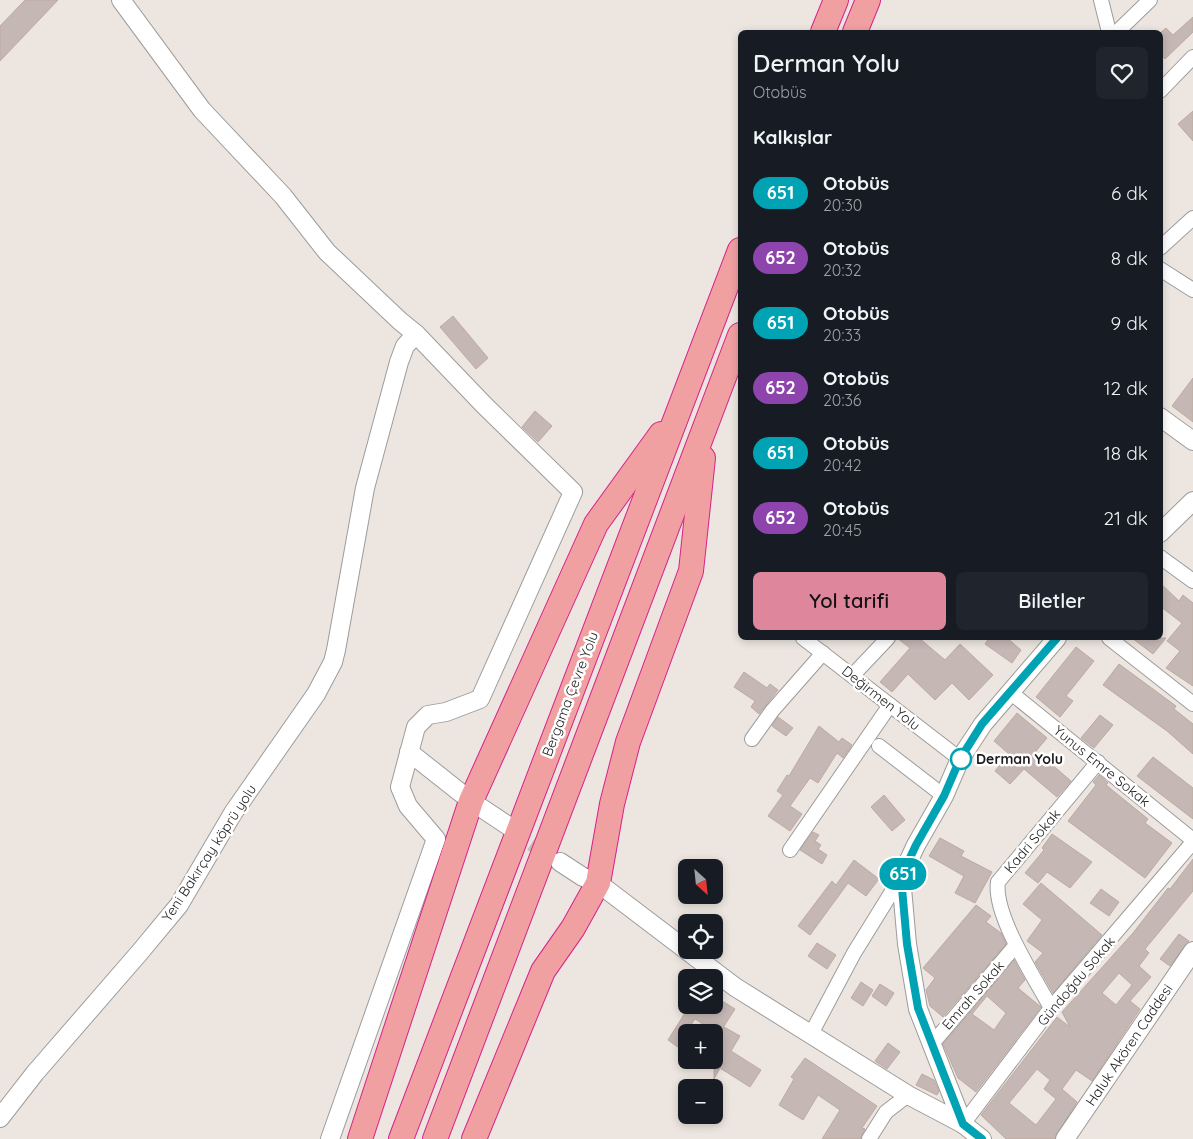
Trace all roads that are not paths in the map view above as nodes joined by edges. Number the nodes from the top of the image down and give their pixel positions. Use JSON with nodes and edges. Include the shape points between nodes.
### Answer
{"nodes":[{"id":1,"x":121,"y":0,"type":"edge"},
{"id":2,"x":836,"y":0,"type":"edge"},
{"id":3,"x":868,"y":0,"type":"edge"},
{"id":4,"x":1101,"y":0,"type":"edge"},
{"id":5,"x":1150,"y":0,"type":"edge"},
{"id":6,"x":824,"y":30,"type":"edge"},
{"id":7,"x":856,"y":30,"type":"edge"},
{"id":8,"x":1108,"y":30,"type":"edge"},
{"id":9,"x":1119,"y":30,"type":"edge"},
{"id":10,"x":1193,"y":57,"type":"edge"},
{"id":11,"x":1163,"y":88,"type":"edge"},
{"id":12,"x":1193,"y":218,"type":"edge"},
{"id":13,"x":1163,"y":245,"type":"edge"},
{"id":14,"x":738,"y":255,"type":"edge"},
{"id":15,"x":1163,"y":271,"type":"edge"},
{"id":16,"x":1193,"y":290,"type":"edge"},
{"id":17,"x":416,"y":334,"type":"junction"},
{"id":18,"x":738,"y":339,"type":"edge"},
{"id":19,"x":680,"y":408,"type":"junction"},
{"id":20,"x":1163,"y":419,"type":"edge"},
{"id":21,"x":706,"y":424,"type":"junction"},
{"id":22,"x":1193,"y":441,"type":"edge"},
{"id":23,"x":1193,"y":501,"type":"edge"},
{"id":24,"x":1163,"y":530,"type":"edge"},
{"id":25,"x":1163,"y":559,"type":"edge"},
{"id":26,"x":1193,"y":581,"type":"edge"},
{"id":27,"x":806,"y":640,"type":"edge"},
{"id":28,"x":886,"y":640,"type":"edge"},
{"id":29,"x":1055,"y":640,"type":"edge"},
{"id":30,"x":1112,"y":640,"type":"edge"},
{"id":31,"x":823,"y":653,"type":"junction"},
{"id":32,"x":853,"y":676,"type":"junction"},
{"id":33,"x":1010,"y":692,"type":"junction"},
{"id":34,"x":1193,"y":704,"type":"edge"},
{"id":35,"x":890,"y":706,"type":"junction"},
{"id":36,"x":752,"y":739,"type":"dead end"},
{"id":37,"x":879,"y":746,"type":"dead end"},
{"id":38,"x":410,"y":752,"type":"junction"},
{"id":39,"x":960,"y":759,"type":"junction"},
{"id":40,"x":1098,"y":762,"type":"junction"},
{"id":41,"x":944,"y":796,"type":"junction"},
{"id":42,"x":471,"y":801,"type":"junction"},
{"id":43,"x":510,"y":827,"type":"tunnel mouth"},
{"id":44,"x":1193,"y":841,"type":"edge"},
{"id":45,"x":790,"y":850,"type":"dead end"},
{"id":46,"x":560,"y":862,"type":"tunnel mouth"},
{"id":47,"x":901,"y":877,"type":"junction"},
{"id":48,"x":598,"y":883,"type":"junction"},
{"id":49,"x":1016,"y":945,"type":"junction"},
{"id":50,"x":1193,"y":951,"type":"edge"},
{"id":51,"x":1051,"y":1008,"type":"junction"},
{"id":52,"x":811,"y":1034,"type":"junction"},
{"id":53,"x":931,"y":1045,"type":"junction"},
{"id":54,"x":908,"y":1095,"type":"junction"},
{"id":55,"x":0,"y":1118,"type":"edge"},
{"id":56,"x":963,"y":1124,"type":"junction"},
{"id":57,"x":330,"y":1139,"type":"edge"},
{"id":58,"x":360,"y":1139,"type":"edge"},
{"id":59,"x":401,"y":1139,"type":"edge"},
{"id":60,"x":435,"y":1139,"type":"edge"},
{"id":61,"x":474,"y":1139,"type":"edge"},
{"id":62,"x":869,"y":1139,"type":"edge"},
{"id":63,"x":982,"y":1139,"type":"edge"},
{"id":64,"x":1066,"y":1139,"type":"edge"}],
"edges":[{"from":1,"to":17,"type":"street","via":[[202,110],[283,196],[327,252]]},
{"from":2,"to":6,"type":"highway"},
{"from":3,"to":7,"type":"highway"},
{"from":4,"to":8,"type":"street"},
{"from":5,"to":9,"type":"street"},
{"from":10,"to":11,"type":"street"},
{"from":12,"to":13,"type":"street"},
{"from":14,"to":19,"type":"highway","name":"Bergama Çevre Yolu"},
{"from":15,"to":16,"type":"street"},
{"from":17,"to":38,"type":"street","via":[[573,492],[480,700],[428,715],[416,727]]},
{"from":17,"to":55,"type":"street","name":"Yeni Bakırçay köprü yolu","via":[[405,346],[399,362],[365,488],[333,662],[316,694],[234,813],[179,904]]},
{"from":18,"to":21,"type":"highway"},
{"from":19,"to":42,"type":"highway","via":[[596,524]]},
{"from":19,"to":59,"type":"highway","name":"Bergama Çevre Yolu"},
{"from":20,"to":22,"type":"street"},
{"from":21,"to":48,"type":"highway","via":[[690,571],[628,742],[612,804]]},
{"from":21,"to":60,"type":"highway"},
{"from":23,"to":24,"type":"street"},
{"from":25,"to":26,"type":"street"},
{"from":27,"to":31,"type":"street","name":"Değirmen Yolu"},
{"from":28,"to":32,"type":"street"},
{"from":29,"to":33,"type":"street"},
{"from":30,"to":34,"type":"street"},
{"from":31,"to":32,"type":"street","name":"Değirmen Yolu"},
{"from":31,"to":36,"type":"street"},
{"from":32,"to":35,"type":"street","name":"Değirmen Yolu"},
{"from":33,"to":39,"type":"street","via":[[982,724]]},
{"from":33,"to":40,"type":"street","name":"Yunus Emre Sokak"},
{"from":35,"to":39,"type":"street","name":"Değirmen Yolu"},
{"from":35,"to":45,"type":"street"},
{"from":37,"to":41,"type":"street"},
{"from":38,"to":42,"type":"street"},
{"from":38,"to":57,"type":"street","via":[[400,787],[408,806],[436,839]]},
{"from":39,"to":41,"type":"street"},
{"from":40,"to":44,"type":"street","name":"Yunus Emre Sokak"},
{"from":40,"to":49,"type":"street","name":"Kadri Sokak","via":[[998,882],[996,894]]},
{"from":41,"to":47,"type":"street"},
{"from":42,"to":43,"type":"street"},
{"from":42,"to":58,"type":"highway"},
{"from":44,"to":51,"type":"street","name":"Gündoğdu Sokak"},
{"from":46,"to":48,"type":"street"},
{"from":47,"to":52,"type":"street","via":[[854,953]]},
{"from":47,"to":53,"type":"street","via":[[907,944],[918,1008]]},
{"from":48,"to":52,"type":"street","via":[[735,987]]},
{"from":48,"to":61,"type":"highway","via":[[573,928],[543,971]]},
{"from":49,"to":51,"type":"street","name":"Kadri Sokak"},
{"from":49,"to":53,"type":"street","name":"Emrah Sokak"},
{"from":50,"to":64,"type":"street","name":"Haluk Akören Caddesi"},
{"from":51,"to":56,"type":"street","name":"Gündoğdu Sokak"},
{"from":52,"to":54,"type":"street"},
{"from":53,"to":56,"type":"street"},
{"from":54,"to":56,"type":"street"},
{"from":54,"to":62,"type":"street","via":[[886,1112]]},
{"from":56,"to":63,"type":"street"}]}
